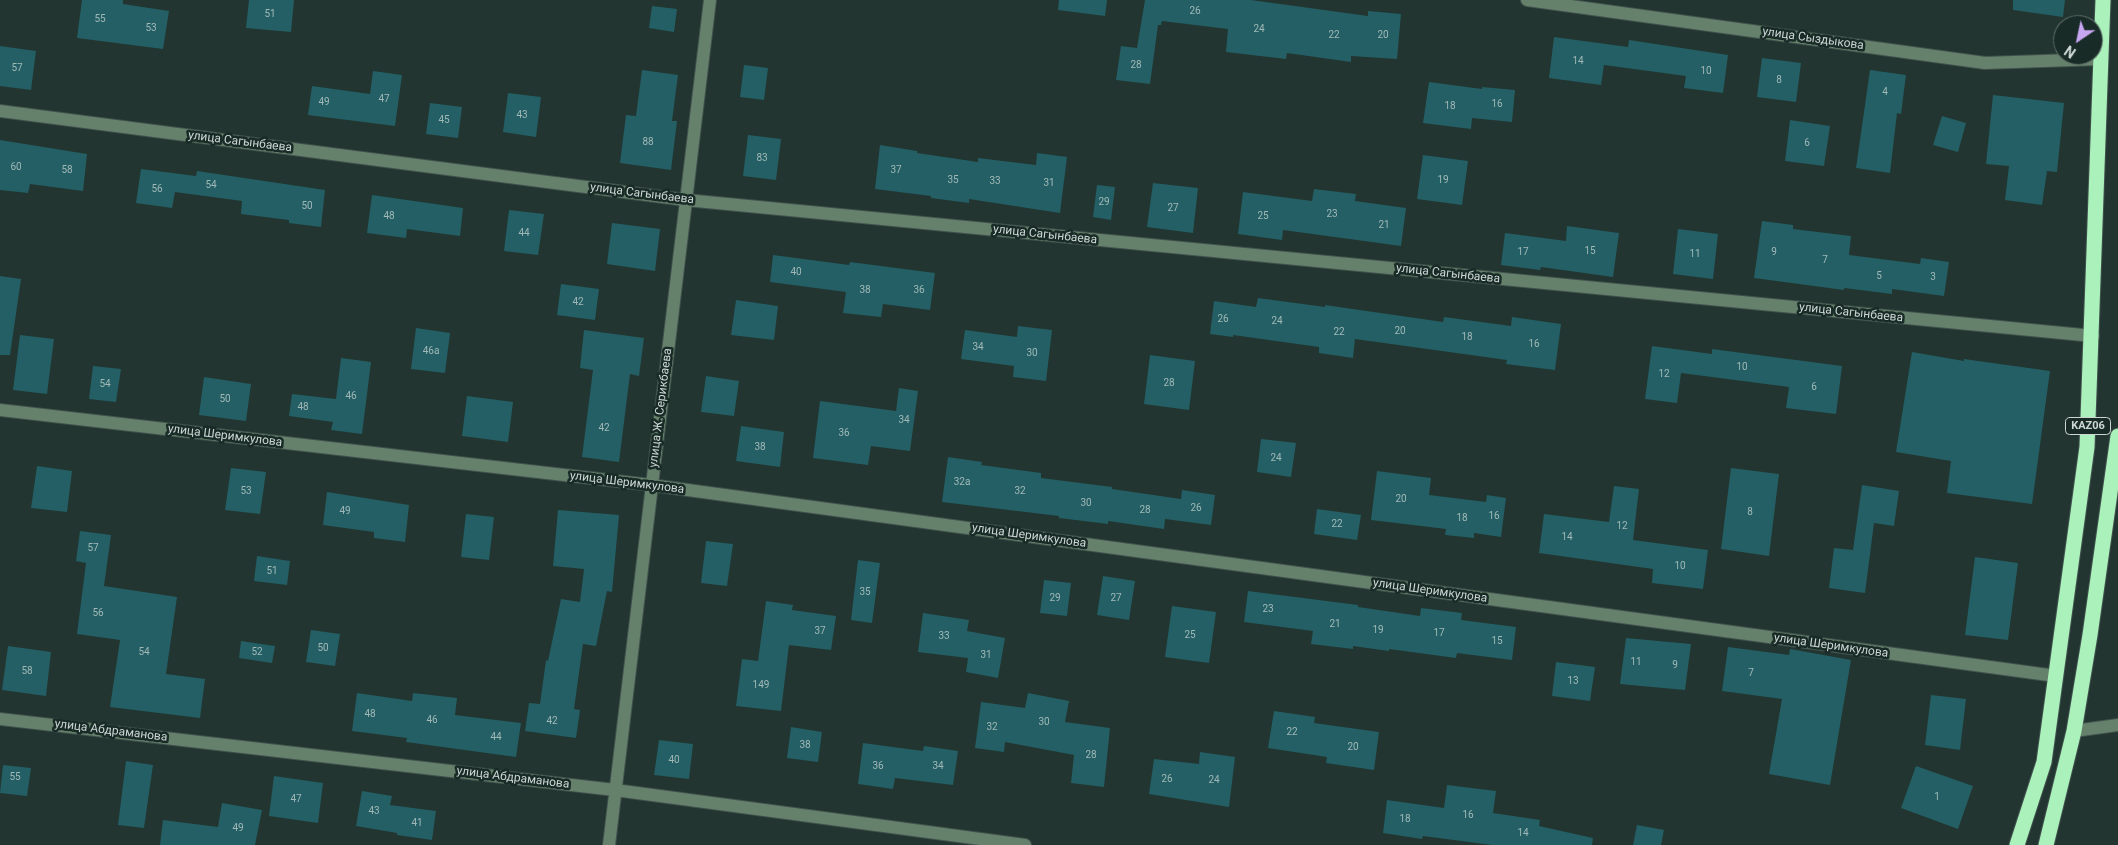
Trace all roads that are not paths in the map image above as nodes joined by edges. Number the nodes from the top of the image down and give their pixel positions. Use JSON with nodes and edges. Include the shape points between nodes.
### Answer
{"nodes":[{"id":1,"x":710,"y":0,"type":"edge"},
{"id":2,"x":1527,"y":0,"type":"edge"},
{"id":3,"x":2103,"y":0,"type":"edge"},
{"id":4,"x":2102,"y":15,"type":"edge"},
{"id":5,"x":2053,"y":61,"type":"edge"},
{"id":6,"x":2101,"y":65,"type":"edge"},
{"id":7,"x":0,"y":111,"type":"edge"},
{"id":8,"x":686,"y":200,"type":"junction"},
{"id":9,"x":2093,"y":336,"type":"junction"},
{"id":10,"x":0,"y":410,"type":"edge"},
{"id":11,"x":2118,"y":436,"type":"edge"},
{"id":12,"x":652,"y":485,"type":"junction"},
{"id":13,"x":2056,"y":676,"type":"junction"},
{"id":14,"x":0,"y":719,"type":"edge"},
{"id":15,"x":2118,"y":725,"type":"edge"},
{"id":16,"x":2074,"y":731,"type":"junction"},
{"id":17,"x":615,"y":790,"type":"junction"},
{"id":18,"x":609,"y":845,"type":"edge"},
{"id":19,"x":1025,"y":845,"type":"edge"},
{"id":20,"x":2016,"y":845,"type":"edge"},
{"id":21,"x":2046,"y":845,"type":"edge"}],
"edges":[{"from":1,"to":8,"type":"street","name":"улица Ж. Серикбаева"},
{"from":2,"to":5,"type":"street","name":"улица Сыздыкова","via":[[1985,63]]},
{"from":3,"to":4,"type":"highway","number":"KАZ06"},
{"from":6,"to":9,"type":"highway","number":"KАZ06"},
{"from":7,"to":8,"type":"street","name":"улица Сагынбаева"},
{"from":8,"to":9,"type":"street","name":"улица Сагынбаева"},
{"from":8,"to":12,"type":"street","name":"улица Ж. Серикбаева"},
{"from":9,"to":13,"type":"highway","number":"KАZ06","via":[[2088,447]]},
{"from":10,"to":12,"type":"street","name":"улица Шеримкулова"},
{"from":11,"to":16,"type":"highway","number":"KАZ06"},
{"from":12,"to":13,"type":"street","name":"улица Шеримкулова"},
{"from":12,"to":17,"type":"street","name":"улица Ж. Серикбаева"},
{"from":13,"to":20,"type":"highway","number":"KАZ06","via":[[2044,762]]},
{"from":14,"to":17,"type":"street","name":"улица Абдраманова"},
{"from":15,"to":16,"type":"street"},
{"from":16,"to":21,"type":"highway","number":"KАZ06"},
{"from":17,"to":18,"type":"street","name":"улица Ж. Серикбаева"},
{"from":17,"to":19,"type":"street","name":"улица Абдраманова"}]}
